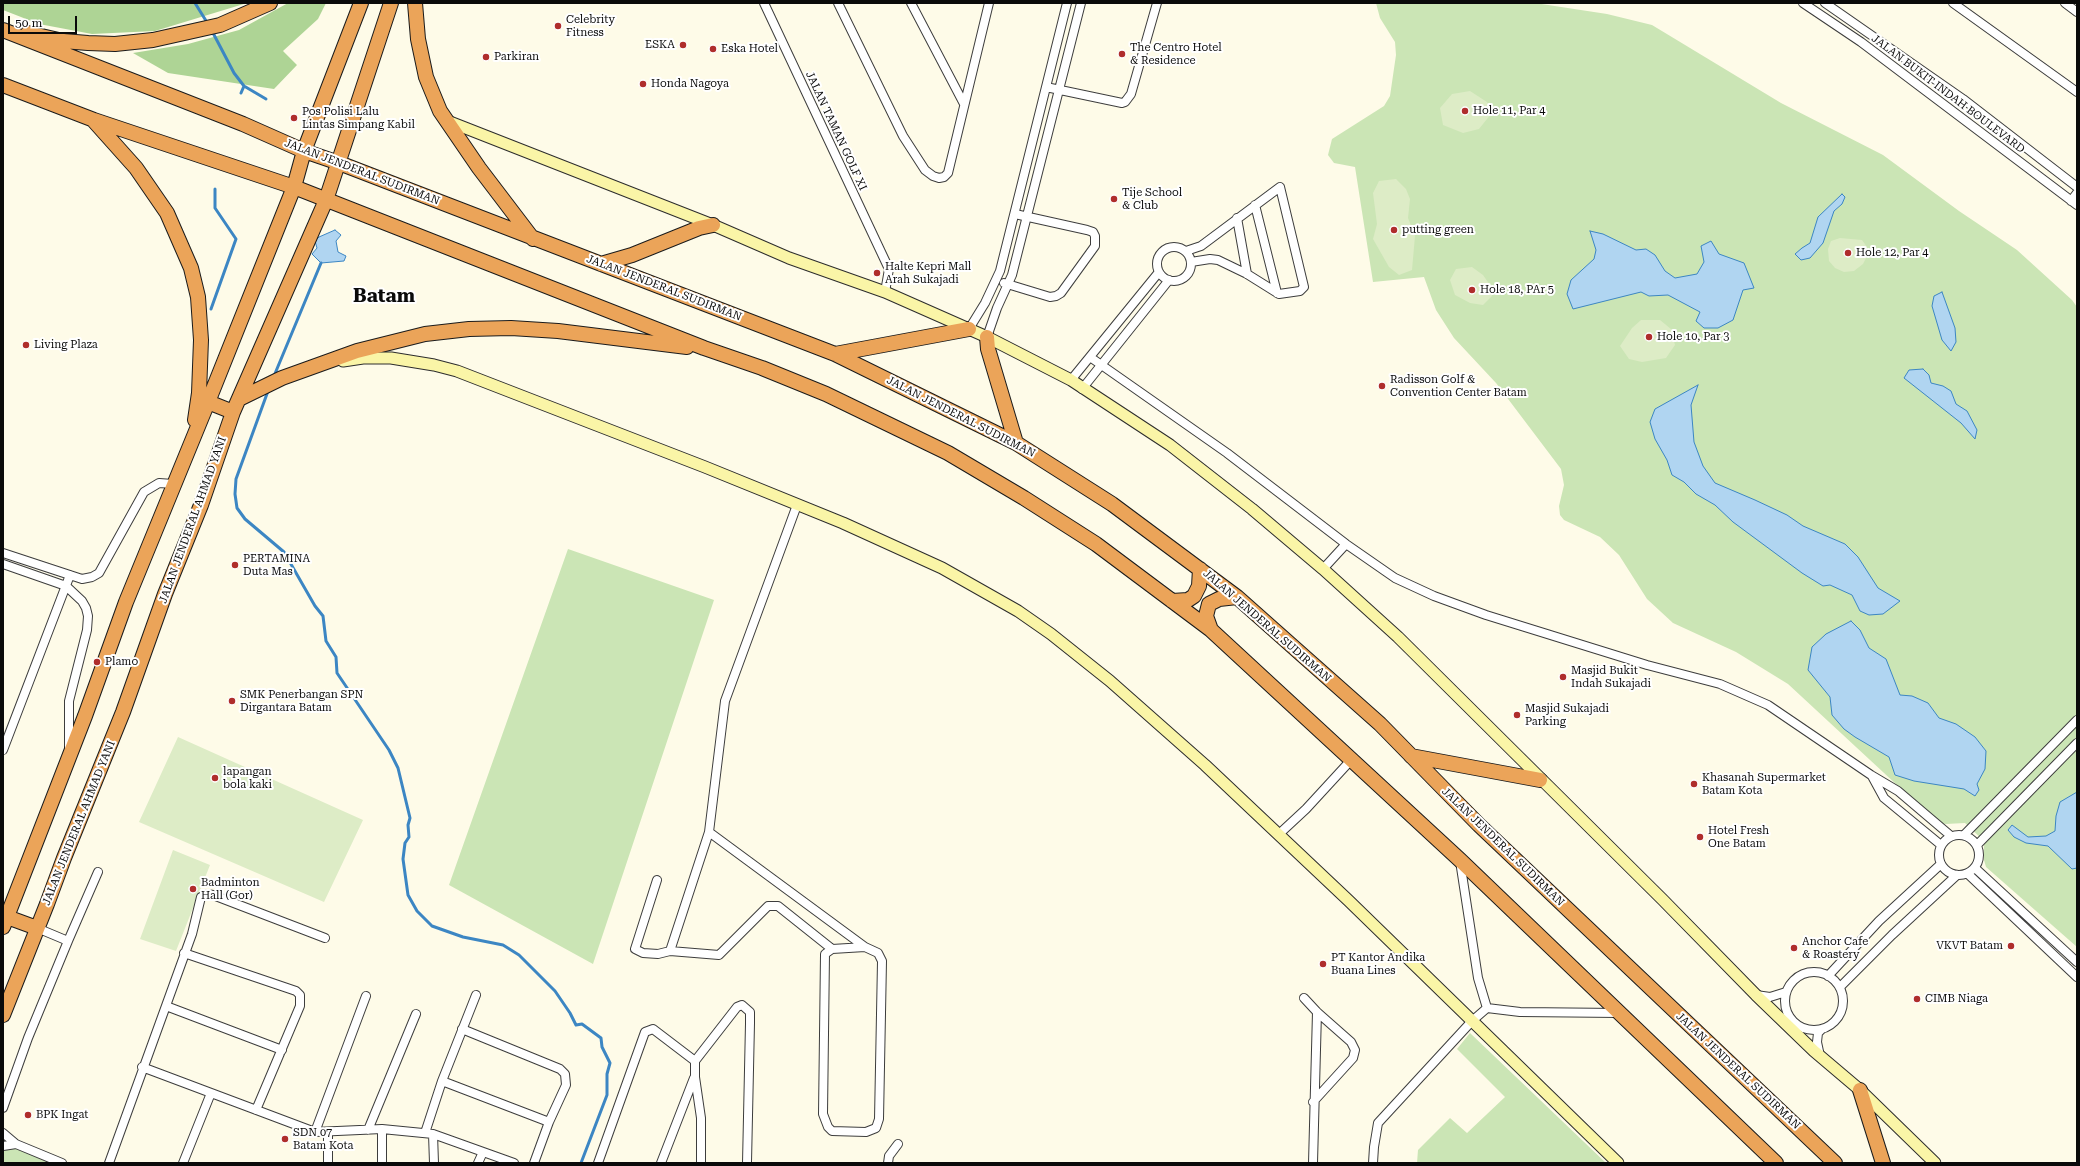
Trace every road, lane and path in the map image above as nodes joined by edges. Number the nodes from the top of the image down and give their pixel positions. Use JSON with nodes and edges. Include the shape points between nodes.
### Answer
{"nodes":[{"id":1,"x":270,"y":3,"type":"edge"},
{"id":2,"x":361,"y":3,"type":"edge"},
{"id":3,"x":391,"y":3,"type":"edge"},
{"id":4,"x":415,"y":3,"type":"edge"},
{"id":5,"x":764,"y":3,"type":"edge"},
{"id":6,"x":838,"y":3,"type":"edge"},
{"id":7,"x":911,"y":3,"type":"edge"},
{"id":8,"x":920,"y":3,"type":"edge"},
{"id":9,"x":989,"y":3,"type":"edge"},
{"id":10,"x":1067,"y":3,"type":"edge"},
{"id":11,"x":1080,"y":3,"type":"edge"},
{"id":12,"x":1157,"y":3,"type":"edge"},
{"id":13,"x":1803,"y":3,"type":"edge"},
{"id":14,"x":1825,"y":3,"type":"edge"},
{"id":15,"x":1953,"y":3,"type":"edge"},
{"id":16,"x":2065,"y":3,"type":"edge"},
{"id":17,"x":2077,"y":12,"type":"edge"},
{"id":18,"x":916,"y":13,"type":"junction"},
{"id":19,"x":3,"y":24,"type":"edge"},
{"id":20,"x":3,"y":30,"type":"edge"},
{"id":21,"x":1868,"y":34,"type":"junction"},
{"id":22,"x":1861,"y":42,"type":"junction"},
{"id":23,"x":3,"y":85,"type":"edge"},
{"id":24,"x":1046,"y":87,"type":"junction"},
{"id":25,"x":1060,"y":90,"type":"junction"},
{"id":26,"x":2077,"y":92,"type":"edge"},
{"id":27,"x":964,"y":104,"type":"junction"},
{"id":28,"x":94,"y":120,"type":"junction"},
{"id":29,"x":445,"y":120,"type":"junction"},
{"id":30,"x":304,"y":151,"type":"junction"},
{"id":31,"x":339,"y":162,"type":"junction"},
{"id":32,"x":2076,"y":184,"type":"edge"},
{"id":33,"x":294,"y":187,"type":"junction"},
{"id":34,"x":2077,"y":193,"type":"edge"},
{"id":35,"x":2064,"y":196,"type":"junction"},
{"id":36,"x":326,"y":200,"type":"junction"},
{"id":37,"x":2074,"y":203,"type":"edge"},
{"id":38,"x":1255,"y":205,"type":"junction"},
{"id":39,"x":1014,"y":214,"type":"junction"},
{"id":40,"x":1026,"y":217,"type":"junction"},
{"id":41,"x":1237,"y":218,"type":"junction"},
{"id":42,"x":712,"y":225,"type":"junction"},
{"id":43,"x":533,"y":239,"type":"junction"},
{"id":44,"x":1186,"y":251,"type":"junction"},
{"id":45,"x":1191,"y":262,"type":"junction"},
{"id":46,"x":601,"y":264,"type":"junction"},
{"id":47,"x":1159,"y":272,"type":"junction"},
{"id":48,"x":1247,"y":274,"type":"junction"},
{"id":49,"x":997,"y":279,"type":"junction"},
{"id":50,"x":1169,"y":280,"type":"junction"},
{"id":51,"x":1008,"y":285,"type":"junction"},
{"id":52,"x":885,"y":292,"type":"junction"},
{"id":53,"x":1277,"y":293,"type":"junction"},
{"id":54,"x":969,"y":329,"type":"junction"},
{"id":55,"x":987,"y":337,"type":"junction"},
{"id":56,"x":704,"y":348,"type":"junction"},
{"id":57,"x":835,"y":354,"type":"junction"},
{"id":58,"x":1090,"y":357,"type":"junction"},
{"id":59,"x":321,"y":365,"type":"junction"},
{"id":60,"x":1100,"y":365,"type":"junction"},
{"id":61,"x":1071,"y":380,"type":"junction"},
{"id":62,"x":1082,"y":388,"type":"junction"},
{"id":63,"x":239,"y":400,"type":"junction"},
{"id":64,"x":208,"y":402,"type":"junction"},
{"id":65,"x":233,"y":412,"type":"junction"},
{"id":66,"x":192,"y":438,"type":"junction"},
{"id":67,"x":1016,"y":443,"type":"junction"},
{"id":68,"x":173,"y":484,"type":"junction"},
{"id":69,"x":798,"y":505,"type":"junction"},
{"id":70,"x":1346,"y":544,"type":"junction"},
{"id":71,"x":3,"y":553,"type":"edge"},
{"id":72,"x":3,"y":564,"type":"edge"},
{"id":73,"x":1200,"y":569,"type":"junction"},
{"id":74,"x":1323,"y":569,"type":"junction"},
{"id":75,"x":70,"y":575,"type":"junction"},
{"id":76,"x":66,"y":586,"type":"junction"},
{"id":77,"x":1237,"y":597,"type":"junction"},
{"id":78,"x":1172,"y":601,"type":"junction"},
{"id":79,"x":1211,"y":630,"type":"junction"},
{"id":80,"x":2077,"y":720,"type":"edge"},
{"id":81,"x":2077,"y":743,"type":"edge"},
{"id":82,"x":3,"y":750,"type":"edge"},
{"id":83,"x":70,"y":756,"type":"junction"},
{"id":84,"x":1411,"y":756,"type":"junction"},
{"id":85,"x":1352,"y":759,"type":"junction"},
{"id":86,"x":1871,"y":775,"type":"junction"},
{"id":87,"x":1540,"y":780,"type":"junction"},
{"id":88,"x":709,"y":832,"type":"junction"},
{"id":89,"x":1278,"y":835,"type":"junction"},
{"id":90,"x":1964,"y":835,"type":"junction"},
{"id":91,"x":1951,"y":836,"type":"junction"},
{"id":92,"x":1941,"y":845,"type":"junction"},
{"id":93,"x":1977,"y":845,"type":"junction"},
{"id":94,"x":1460,"y":860,"type":"junction"},
{"id":95,"x":1941,"y":864,"type":"junction"},
{"id":96,"x":1975,"y":868,"type":"junction"},
{"id":97,"x":98,"y":872,"type":"dead end"},
{"id":98,"x":1968,"y":874,"type":"junction"},
{"id":99,"x":1957,"y":875,"type":"junction"},
{"id":100,"x":657,"y":880,"type":"dead end"},
{"id":101,"x":5,"y":922,"type":"edge"},
{"id":102,"x":37,"y":928,"type":"junction"},
{"id":103,"x":325,"y":938,"type":"dead end"},
{"id":104,"x":68,"y":941,"type":"junction"},
{"id":105,"x":865,"y":947,"type":"junction"},
{"id":106,"x":832,"y":949,"type":"junction"},
{"id":107,"x":670,"y":951,"type":"junction"},
{"id":108,"x":184,"y":953,"type":"junction"},
{"id":109,"x":2077,"y":962,"type":"edge"},
{"id":110,"x":1828,"y":976,"type":"junction"},
{"id":111,"x":2077,"y":977,"type":"edge"},
{"id":112,"x":1840,"y":987,"type":"junction"},
{"id":113,"x":1786,"y":992,"type":"junction"},
{"id":114,"x":476,"y":995,"type":"dead end"},
{"id":115,"x":1756,"y":995,"type":"junction"},
{"id":116,"x":366,"y":996,"type":"dead end"},
{"id":117,"x":1304,"y":998,"type":"dead end"},
{"id":118,"x":166,"y":1006,"type":"junction"},
{"id":119,"x":1487,"y":1008,"type":"junction"},
{"id":120,"x":1317,"y":1012,"type":"junction"},
{"id":121,"x":1619,"y":1013,"type":"junction"},
{"id":122,"x":416,"y":1014,"type":"dead end"},
{"id":123,"x":3,"y":1015,"type":"edge"},
{"id":124,"x":1472,"y":1021,"type":"junction"},
{"id":125,"x":462,"y":1029,"type":"junction"},
{"id":126,"x":1822,"y":1029,"type":"junction"},
{"id":127,"x":282,"y":1050,"type":"junction"},
{"id":128,"x":1820,"y":1056,"type":"junction"},
{"id":129,"x":695,"y":1061,"type":"junction"},
{"id":130,"x":142,"y":1067,"type":"junction"},
{"id":131,"x":695,"y":1077,"type":"junction"},
{"id":132,"x":442,"y":1081,"type":"junction"},
{"id":133,"x":1860,"y":1090,"type":"junction"},
{"id":134,"x":211,"y":1093,"type":"junction"},
{"id":135,"x":1313,"y":1102,"type":"junction"},
{"id":136,"x":3,"y":1108,"type":"edge"},
{"id":137,"x":256,"y":1110,"type":"junction"},
{"id":138,"x":549,"y":1122,"type":"junction"},
{"id":139,"x":382,"y":1129,"type":"junction"},
{"id":140,"x":368,"y":1130,"type":"junction"},
{"id":141,"x":315,"y":1132,"type":"junction"},
{"id":142,"x":328,"y":1132,"type":"junction"},
{"id":143,"x":3,"y":1133,"type":"edge"},
{"id":144,"x":429,"y":1133,"type":"junction"},
{"id":145,"x":16,"y":1144,"type":"junction"},
{"id":146,"x":898,"y":1144,"type":"dead end"},
{"id":147,"x":3,"y":1146,"type":"edge"},
{"id":148,"x":483,"y":1152,"type":"junction"},
{"id":149,"x":62,"y":1163,"type":"edge"},
{"id":150,"x":108,"y":1163,"type":"edge"},
{"id":151,"x":182,"y":1163,"type":"edge"},
{"id":152,"x":328,"y":1163,"type":"edge"},
{"id":153,"x":382,"y":1163,"type":"edge"},
{"id":154,"x":434,"y":1163,"type":"edge"},
{"id":155,"x":478,"y":1163,"type":"edge"},
{"id":156,"x":514,"y":1163,"type":"edge"},
{"id":157,"x":534,"y":1163,"type":"edge"},
{"id":158,"x":598,"y":1163,"type":"edge"},
{"id":159,"x":661,"y":1163,"type":"edge"},
{"id":160,"x":701,"y":1163,"type":"edge"},
{"id":161,"x":747,"y":1163,"type":"edge"},
{"id":162,"x":888,"y":1163,"type":"edge"},
{"id":163,"x":1313,"y":1163,"type":"edge"},
{"id":164,"x":1373,"y":1163,"type":"edge"},
{"id":165,"x":1618,"y":1163,"type":"edge"},
{"id":166,"x":1776,"y":1163,"type":"edge"},
{"id":167,"x":1835,"y":1163,"type":"edge"},
{"id":168,"x":1883,"y":1163,"type":"edge"},
{"id":169,"x":1935,"y":1163,"type":"edge"}],
"edges":[{"from":1,"to":19,"type":"highway","via":[[220,25],[153,40],[115,44],[63,41]]},
{"from":2,"to":30,"type":"highway"},
{"from":3,"to":31,"type":"highway","name":"JALAN JENDERAL AHMAD YANI"},
{"from":4,"to":29,"type":"highway","via":[[418,39],[426,77]]},
{"from":5,"to":52,"type":"street","name":"JALAN TAMAN GOLF XI","via":[[889,269]]},
{"from":6,"to":27,"type":"street","via":[[903,136],[925,170],[933,176],[944,177],[948,174]]},
{"from":7,"to":18,"type":"street"},
{"from":8,"to":18,"type":"street"},
{"from":9,"to":27,"type":"street"},
{"from":10,"to":24,"type":"street"},
{"from":11,"to":25,"type":"street"},
{"from":12,"to":25,"type":"street","via":[[1128,100],[1122,103]]},
{"from":13,"to":22,"type":"street","name":"JALAN BUKIT INDAH BOULEVARD"},
{"from":14,"to":21,"type":"street"},
{"from":15,"to":26,"type":"street"},
{"from":16,"to":17,"type":"street"},
{"from":18,"to":27,"type":"street"},
{"from":20,"to":30,"type":"highway","name":"JALAN JENDERAL SUDIRMAN","via":[[243,124]]},
{"from":21,"to":22,"type":"street"},
{"from":21,"to":32,"type":"street","via":[[1963,100]]},
{"from":22,"to":35,"type":"street","name":"JALAN BUKIT INDAH BOULEVARD"},
{"from":23,"to":28,"type":"highway"},
{"from":24,"to":25,"type":"street"},
{"from":24,"to":39,"type":"street"},
{"from":25,"to":40,"type":"street"},
{"from":28,"to":33,"type":"highway"},
{"from":28,"to":66,"type":"highway","via":[[136,168],[167,213],[191,268],[198,297],[201,340],[200,393]]},
{"from":29,"to":42,"type":"street"},
{"from":29,"to":43,"type":"highway"},
{"from":30,"to":31,"type":"highway","name":"JALAN JENDERAL SUDIRMAN"},
{"from":30,"to":33,"type":"highway"},
{"from":31,"to":36,"type":"highway","name":"JALAN JENDERAL AHMAD YANI"},
{"from":31,"to":43,"type":"highway","name":"JALAN JENDERAL SUDIRMAN"},
{"from":32,"to":35,"type":"street"},
{"from":33,"to":36,"type":"highway"},
{"from":33,"to":64,"type":"highway"},
{"from":34,"to":37,"type":"street"},
{"from":35,"to":37,"type":"street","name":"JALAN BUKIT INDAH BOULEVARD"},
{"from":36,"to":56,"type":"highway"},
{"from":36,"to":63,"type":"highway","name":"JALAN JENDERAL AHMAD YANI"},
{"from":38,"to":41,"type":"street"},
{"from":38,"to":53,"type":"street"},
{"from":38,"to":53,"type":"street","via":[[1280,187],[1304,287],[1300,291]]},
{"from":39,"to":40,"type":"street"},
{"from":39,"to":49,"type":"street"},
{"from":40,"to":51,"type":"street"},
{"from":40,"to":51,"type":"street","via":[[1093,232],[1095,246],[1056,296],[1050,297]]},
{"from":41,"to":44,"type":"street","via":[[1200,246]]},
{"from":41,"to":48,"type":"street"},
{"from":42,"to":46,"type":"highway"},
{"from":42,"to":52,"type":"street","via":[[789,258]]},
{"from":43,"to":46,"type":"highway","name":"JALAN JENDERAL SUDIRMAN"},
{"from":44,"to":45,"type":"street"},
{"from":44,"to":47,"type":"street","via":[[1176,246],[1165,248],[1158,256],[1156,267]]},
{"from":45,"to":48,"type":"street","via":[[1218,260]]},
{"from":45,"to":50,"type":"street","via":[[1189,273],[1185,277],[1180,280]]},
{"from":46,"to":57,"type":"highway","name":"JALAN JENDERAL SUDIRMAN"},
{"from":47,"to":50,"type":"street"},
{"from":47,"to":58,"type":"street"},
{"from":48,"to":53,"type":"street"},
{"from":49,"to":51,"type":"street"},
{"from":49,"to":54,"type":"street"},
{"from":50,"to":60,"type":"street"},
{"from":51,"to":55,"type":"street"},
{"from":52,"to":54,"type":"street"},
{"from":54,"to":55,"type":"street"},
{"from":54,"to":57,"type":"highway"},
{"from":55,"to":61,"type":"street"},
{"from":55,"to":67,"type":"highway","via":[[988,349]]},
{"from":56,"to":59,"type":"highway","via":[[657,345],[558,331],[469,329],[425,334],[383,343],[357,350]]},
{"from":56,"to":78,"type":"highway","via":[[826,394],[948,453],[1096,544]]},
{"from":57,"to":67,"type":"highway","name":"JALAN JENDERAL SUDIRMAN"},
{"from":58,"to":60,"type":"street"},
{"from":58,"to":61,"type":"street"},
{"from":59,"to":63,"type":"highway","via":[[282,378]]},
{"from":59,"to":69,"type":"street","via":[[363,358],[391,358],[449,369],[573,415]]},
{"from":60,"to":62,"type":"street"},
{"from":60,"to":70,"type":"street","via":[[1227,453]]},
{"from":61,"to":62,"type":"street"},
{"from":62,"to":74,"type":"street","via":[[1170,445]]},
{"from":63,"to":65,"type":"highway","name":"JALAN JENDERAL AHMAD YANI"},
{"from":64,"to":65,"type":"highway"},
{"from":64,"to":66,"type":"highway"},
{"from":65,"to":102,"type":"highway","name":"JALAN JENDERAL AHMAD YANI","via":[[123,712]]},
{"from":66,"to":68,"type":"highway"},
{"from":67,"to":73,"type":"highway","name":"JALAN JENDERAL SUDIRMAN","via":[[1112,504]]},
{"from":68,"to":75,"type":"street","via":[[159,483],[144,492],[99,573],[87,580]]},
{"from":68,"to":83,"type":"highway","via":[[126,602]]},
{"from":69,"to":88,"type":"street","via":[[725,701]]},
{"from":69,"to":89,"type":"street","via":[[942,568],[1018,611],[1051,634],[1161,724]]},
{"from":70,"to":74,"type":"street"},
{"from":70,"to":86,"type":"street","via":[[1395,578],[1434,596],[1486,615],[1740,692],[1768,705]]},
{"from":71,"to":75,"type":"street"},
{"from":72,"to":76,"type":"street"},
{"from":73,"to":77,"type":"highway","name":"JALAN JENDERAL SUDIRMAN"},
{"from":73,"to":78,"type":"highway","via":[[1199,586],[1194,596],[1188,600]]},
{"from":74,"to":87,"type":"street","via":[[1398,637]]},
{"from":75,"to":76,"type":"street"},
{"from":76,"to":82,"type":"street"},
{"from":76,"to":83,"type":"street","via":[[82,601],[88,616],[87,630],[69,701]]},
{"from":77,"to":79,"type":"highway","via":[[1219,599],[1209,604],[1206,616]]},
{"from":77,"to":84,"type":"highway","name":"JALAN JENDERAL SUDIRMAN","via":[[1380,724]]},
{"from":78,"to":79,"type":"highway"},
{"from":79,"to":85,"type":"highway"},
{"from":80,"to":90,"type":"street"},
{"from":81,"to":93,"type":"street"},
{"from":83,"to":101,"type":"highway"},
{"from":84,"to":87,"type":"highway"},
{"from":84,"to":167,"type":"highway","name":"JALAN JENDERAL SUDIRMAN","via":[[1479,825]]},
{"from":85,"to":89,"type":"street"},
{"from":85,"to":94,"type":"highway"},
{"from":86,"to":91,"type":"street","via":[[1898,791]]},
{"from":86,"to":92,"type":"street","via":[[1884,798]]},
{"from":87,"to":115,"type":"street"},
{"from":88,"to":105,"type":"street"},
{"from":88,"to":107,"type":"street"},
{"from":89,"to":124,"type":"street"},
{"from":90,"to":91,"type":"street"},
{"from":90,"to":93,"type":"street","via":[[1974,840]]},
{"from":91,"to":92,"type":"street"},
{"from":92,"to":95,"type":"street"},
{"from":93,"to":96,"type":"street","via":[[1980,856]]},
{"from":94,"to":119,"type":"street","via":[[1478,978]]},
{"from":94,"to":121,"type":"highway"},
{"from":95,"to":99,"type":"street"},
{"from":95,"to":110,"type":"street","via":[[1879,922]]},
{"from":96,"to":98,"type":"street"},
{"from":96,"to":109,"type":"street"},
{"from":97,"to":104,"type":"street"},
{"from":98,"to":99,"type":"street"},
{"from":98,"to":111,"type":"street"},
{"from":99,"to":112,"type":"street","via":[[1892,934]]},
{"from":100,"to":107,"type":"street","via":[[635,949],[658,954]]},
{"from":101,"to":102,"type":"highway"},
{"from":102,"to":104,"type":"street"},
{"from":102,"to":123,"type":"highway","name":"JALAN JENDERAL AHMAD YANI"},
{"from":103,"to":108,"type":"street","via":[[207,894],[201,897],[192,934]]},
{"from":104,"to":136,"type":"street","via":[[28,1038]]},
{"from":105,"to":106,"type":"street"},
{"from":105,"to":106,"type":"street","via":[[878,953],[882,961],[879,1119],[876,1128],[866,1132],[832,1131],[823,1114],[825,954]]},
{"from":106,"to":107,"type":"street","via":[[778,906],[768,906],[719,955]]},
{"from":108,"to":118,"type":"street"},
{"from":108,"to":127,"type":"street","via":[[296,991],[300,995],[300,1006]]},
{"from":110,"to":112,"type":"street"},
{"from":110,"to":113,"type":"street","via":[[1816,972],[1806,973],[1790,983]]},
{"from":112,"to":126,"type":"street","via":[[1843,996],[1840,1015]]},
{"from":113,"to":115,"type":"street","via":[[1770,997]]},
{"from":113,"to":126,"type":"street","via":[[1784,1002],[1791,1019],[1807,1029]]},
{"from":114,"to":125,"type":"street"},
{"from":115,"to":128,"type":"street"},
{"from":116,"to":141,"type":"street"},
{"from":117,"to":120,"type":"street"},
{"from":118,"to":127,"type":"street"},
{"from":118,"to":130,"type":"street"},
{"from":119,"to":121,"type":"street","via":[[1520,1012]]},
{"from":119,"to":124,"type":"street"},
{"from":120,"to":135,"type":"street"},
{"from":120,"to":135,"type":"street","via":[[1351,1042],[1355,1050],[1353,1058]]},
{"from":121,"to":166,"type":"highway"},
{"from":122,"to":140,"type":"street"},
{"from":124,"to":164,"type":"street","via":[[1378,1124]]},
{"from":124,"to":165,"type":"street"},
{"from":125,"to":132,"type":"street"},
{"from":125,"to":138,"type":"street","via":[[560,1069],[565,1074],[566,1085]]},
{"from":126,"to":128,"type":"street","via":[[1818,1033],[1817,1042]]},
{"from":127,"to":137,"type":"street"},
{"from":128,"to":133,"type":"street"},
{"from":129,"to":131,"type":"street"},
{"from":129,"to":158,"type":"street","via":[[653,1029],[645,1032]]},
{"from":129,"to":161,"type":"street","via":[[737,1007],[742,1005],[747,1008],[750,1012],[750,1023]]},
{"from":130,"to":134,"type":"street"},
{"from":130,"to":150,"type":"street"},
{"from":131,"to":159,"type":"street"},
{"from":131,"to":160,"type":"street","via":[[701,1118]]},
{"from":132,"to":138,"type":"street"},
{"from":132,"to":144,"type":"street"},
{"from":133,"to":168,"type":"highway"},
{"from":133,"to":169,"type":"street"},
{"from":134,"to":137,"type":"street"},
{"from":134,"to":151,"type":"street"},
{"from":135,"to":163,"type":"street"},
{"from":137,"to":141,"type":"street"},
{"from":138,"to":157,"type":"street"},
{"from":139,"to":140,"type":"street"},
{"from":139,"to":144,"type":"street"},
{"from":139,"to":153,"type":"street"},
{"from":140,"to":142,"type":"street"},
{"from":141,"to":142,"type":"street"},
{"from":142,"to":152,"type":"street"},
{"from":143,"to":145,"type":"street"},
{"from":144,"to":148,"type":"street"},
{"from":144,"to":154,"type":"street"},
{"from":145,"to":147,"type":"street"},
{"from":145,"to":149,"type":"street"},
{"from":146,"to":162,"type":"street","via":[[889,1156]]},
{"from":148,"to":155,"type":"street"},
{"from":148,"to":156,"type":"street"}]}
